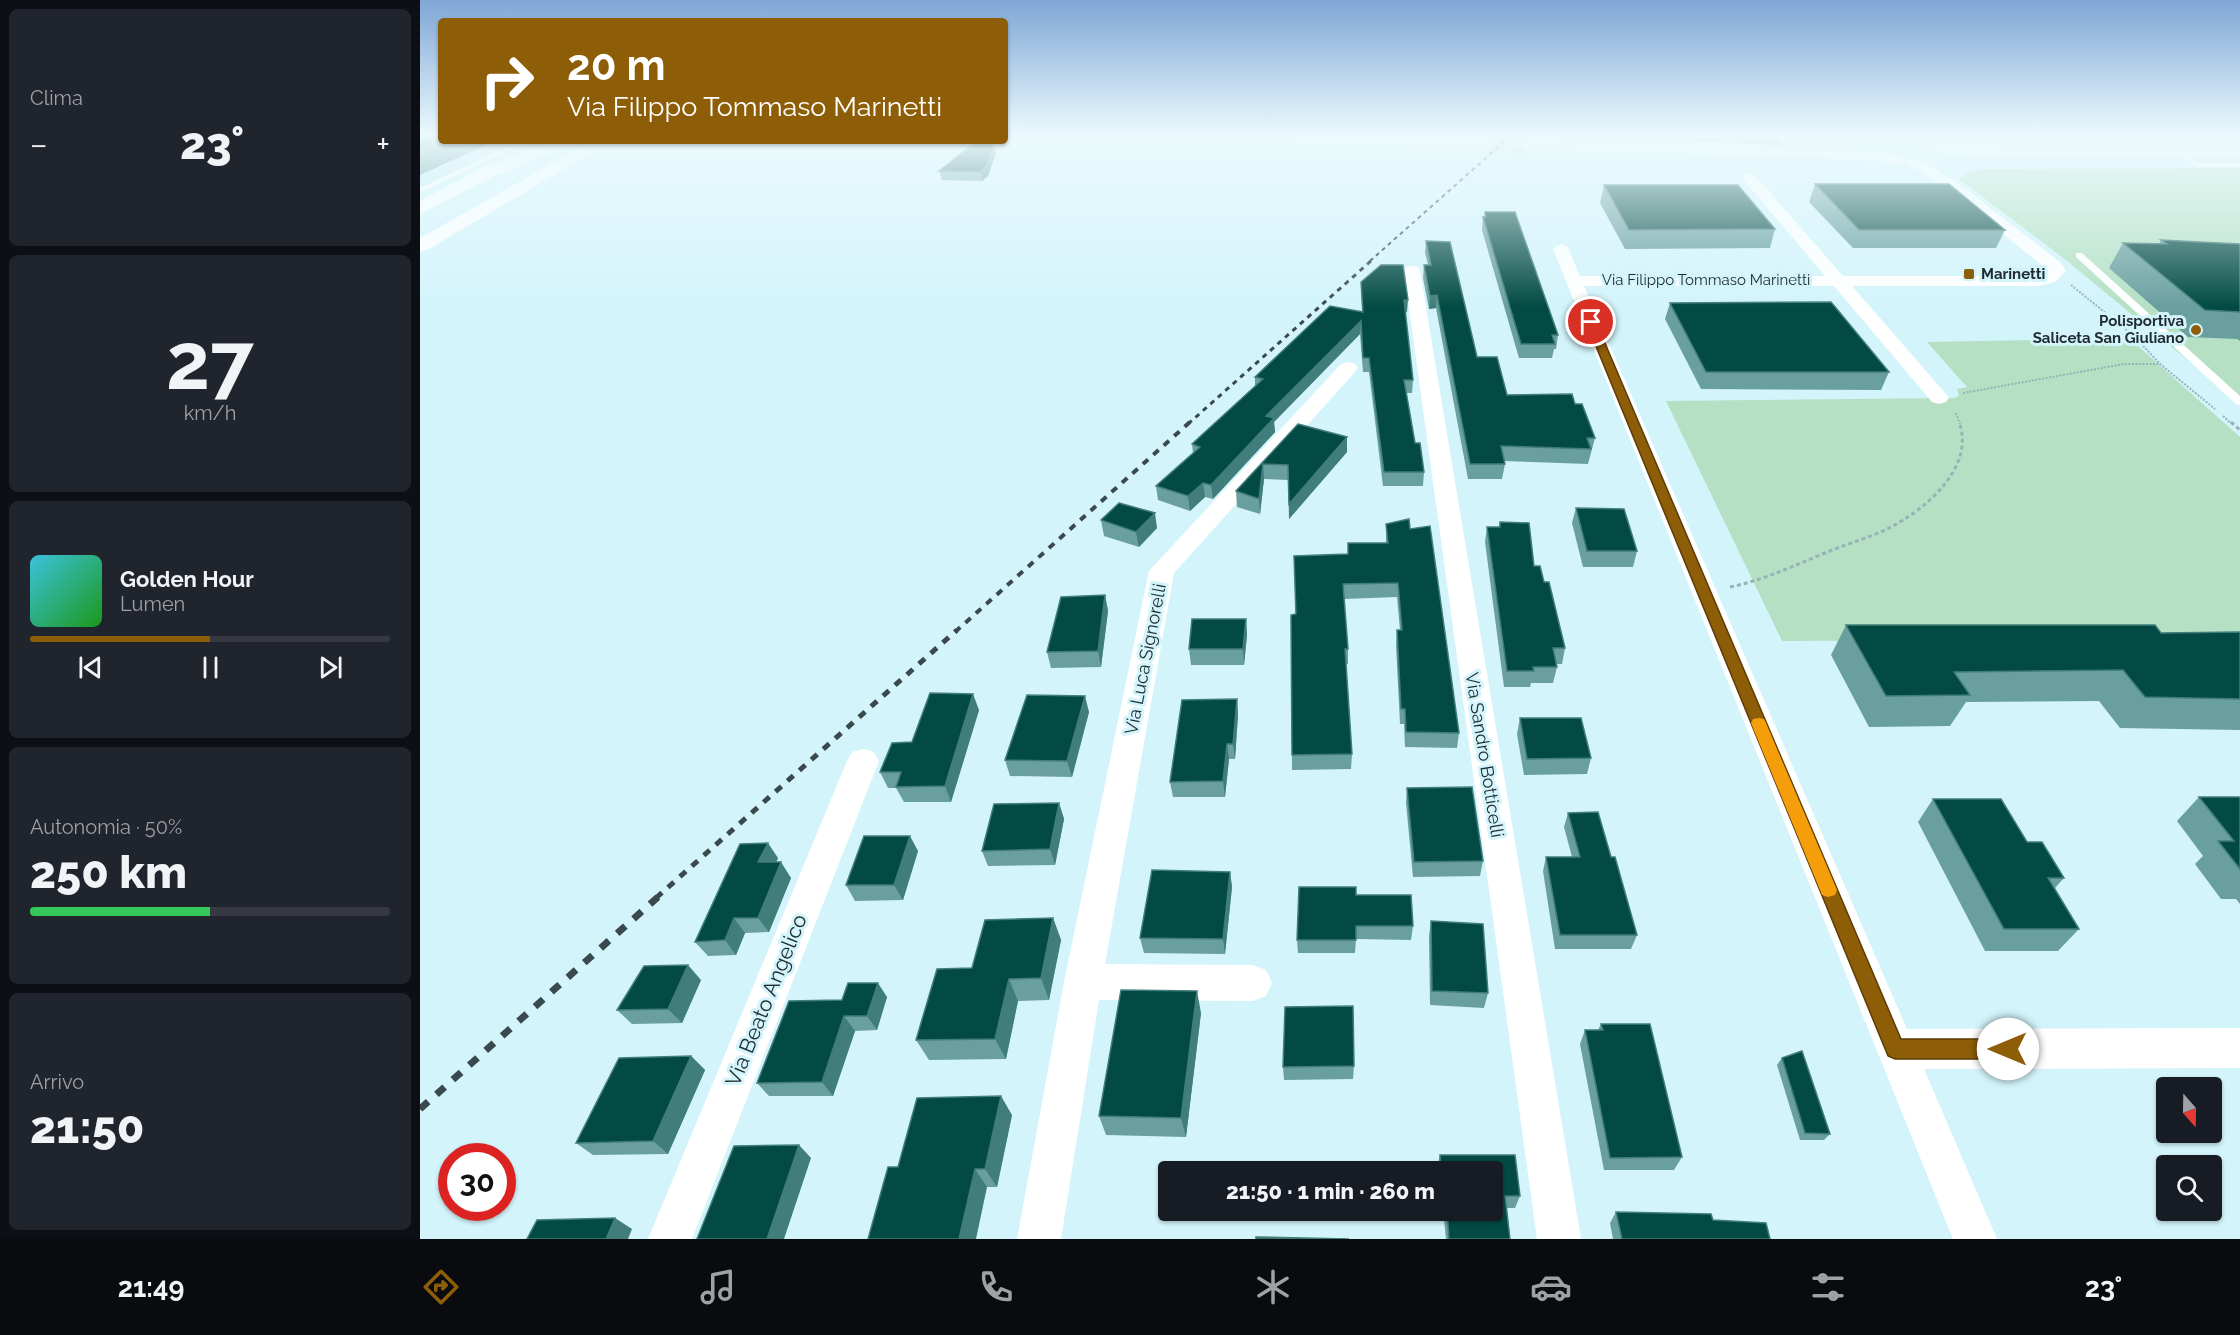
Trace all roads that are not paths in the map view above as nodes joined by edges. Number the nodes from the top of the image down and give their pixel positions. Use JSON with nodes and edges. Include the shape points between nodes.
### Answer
{"nodes":[{"id":1,"x":438,"y":192,"type":"edge"},
{"id":2,"x":443,"y":192,"type":"edge"},
{"id":3,"x":516,"y":192,"type":"edge"},
{"id":4,"x":1762,"y":192,"type":"edge"},
{"id":5,"x":1975,"y":192,"type":"edge"},
{"id":6,"x":424,"y":200,"type":"edge"},
{"id":7,"x":460,"y":224,"type":"junction"},
{"id":8,"x":420,"y":246,"type":"edge"},
{"id":9,"x":1561,"y":249,"type":"dead end"},
{"id":10,"x":2079,"y":255,"type":"dead end"},
{"id":11,"x":1412,"y":271,"type":"dead end"},
{"id":12,"x":1838,"y":280,"type":"junction"},
{"id":13,"x":1574,"y":281,"type":"junction"},
{"id":14,"x":1348,"y":368,"type":"dead end"},
{"id":15,"x":1939,"y":398,"type":"road end"},
{"id":16,"x":2240,"y":402,"type":"edge"},
{"id":17,"x":863,"y":761,"type":"dead end"},
{"id":18,"x":1083,"y":981,"type":"junction"},
{"id":19,"x":1253,"y":983,"type":"dead end"},
{"id":20,"x":2240,"y":1047,"type":"edge"},
{"id":21,"x":1895,"y":1049,"type":"junction"},
{"id":22,"x":670,"y":1239,"type":"edge"},
{"id":23,"x":1040,"y":1239,"type":"edge"},
{"id":24,"x":1559,"y":1239,"type":"edge"},
{"id":25,"x":1974,"y":1239,"type":"edge"}],
"edges":[{"from":1,"to":6,"type":"lane"},
{"from":2,"to":6,"type":"street"},
{"from":3,"to":7,"type":"street"},
{"from":4,"to":12,"type":"street","name":"Via Filippo Tommaso Marinetti"},
{"from":5,"to":12,"type":"street","name":"Via Filippo Tommaso Marinetti","via":[[2054,266],[2058,271],[2054,276],[2038,281]]},
{"from":6,"to":7,"type":"street","via":[[490,195],[488,203]]},
{"from":7,"to":8,"type":"street"},
{"from":9,"to":13,"type":"street","name":"Via Filippo Tommaso Marinetti"},
{"from":10,"to":16,"type":"lane"},
{"from":11,"to":24,"type":"street","name":"Via Sandro Botticelli"},
{"from":12,"to":13,"type":"street","name":"Via Filippo Tommaso Marinetti"},
{"from":12,"to":15,"type":"street","name":"Via Filippo Tommaso Marinetti"},
{"from":13,"to":21,"type":"street","name":"Via Filippo Tommaso Marinetti"},
{"from":14,"to":18,"type":"street","name":"Via Luca Signorelli","via":[[1162,571]]},
{"from":17,"to":22,"type":"street","name":"Via Beato Angelico"},
{"from":18,"to":19,"type":"street"},
{"from":18,"to":23,"type":"street","name":"Via Luca Signorelli"},
{"from":20,"to":21,"type":"street"},
{"from":21,"to":25,"type":"street","name":"Via Filippo Tommaso Marinetti"}]}
